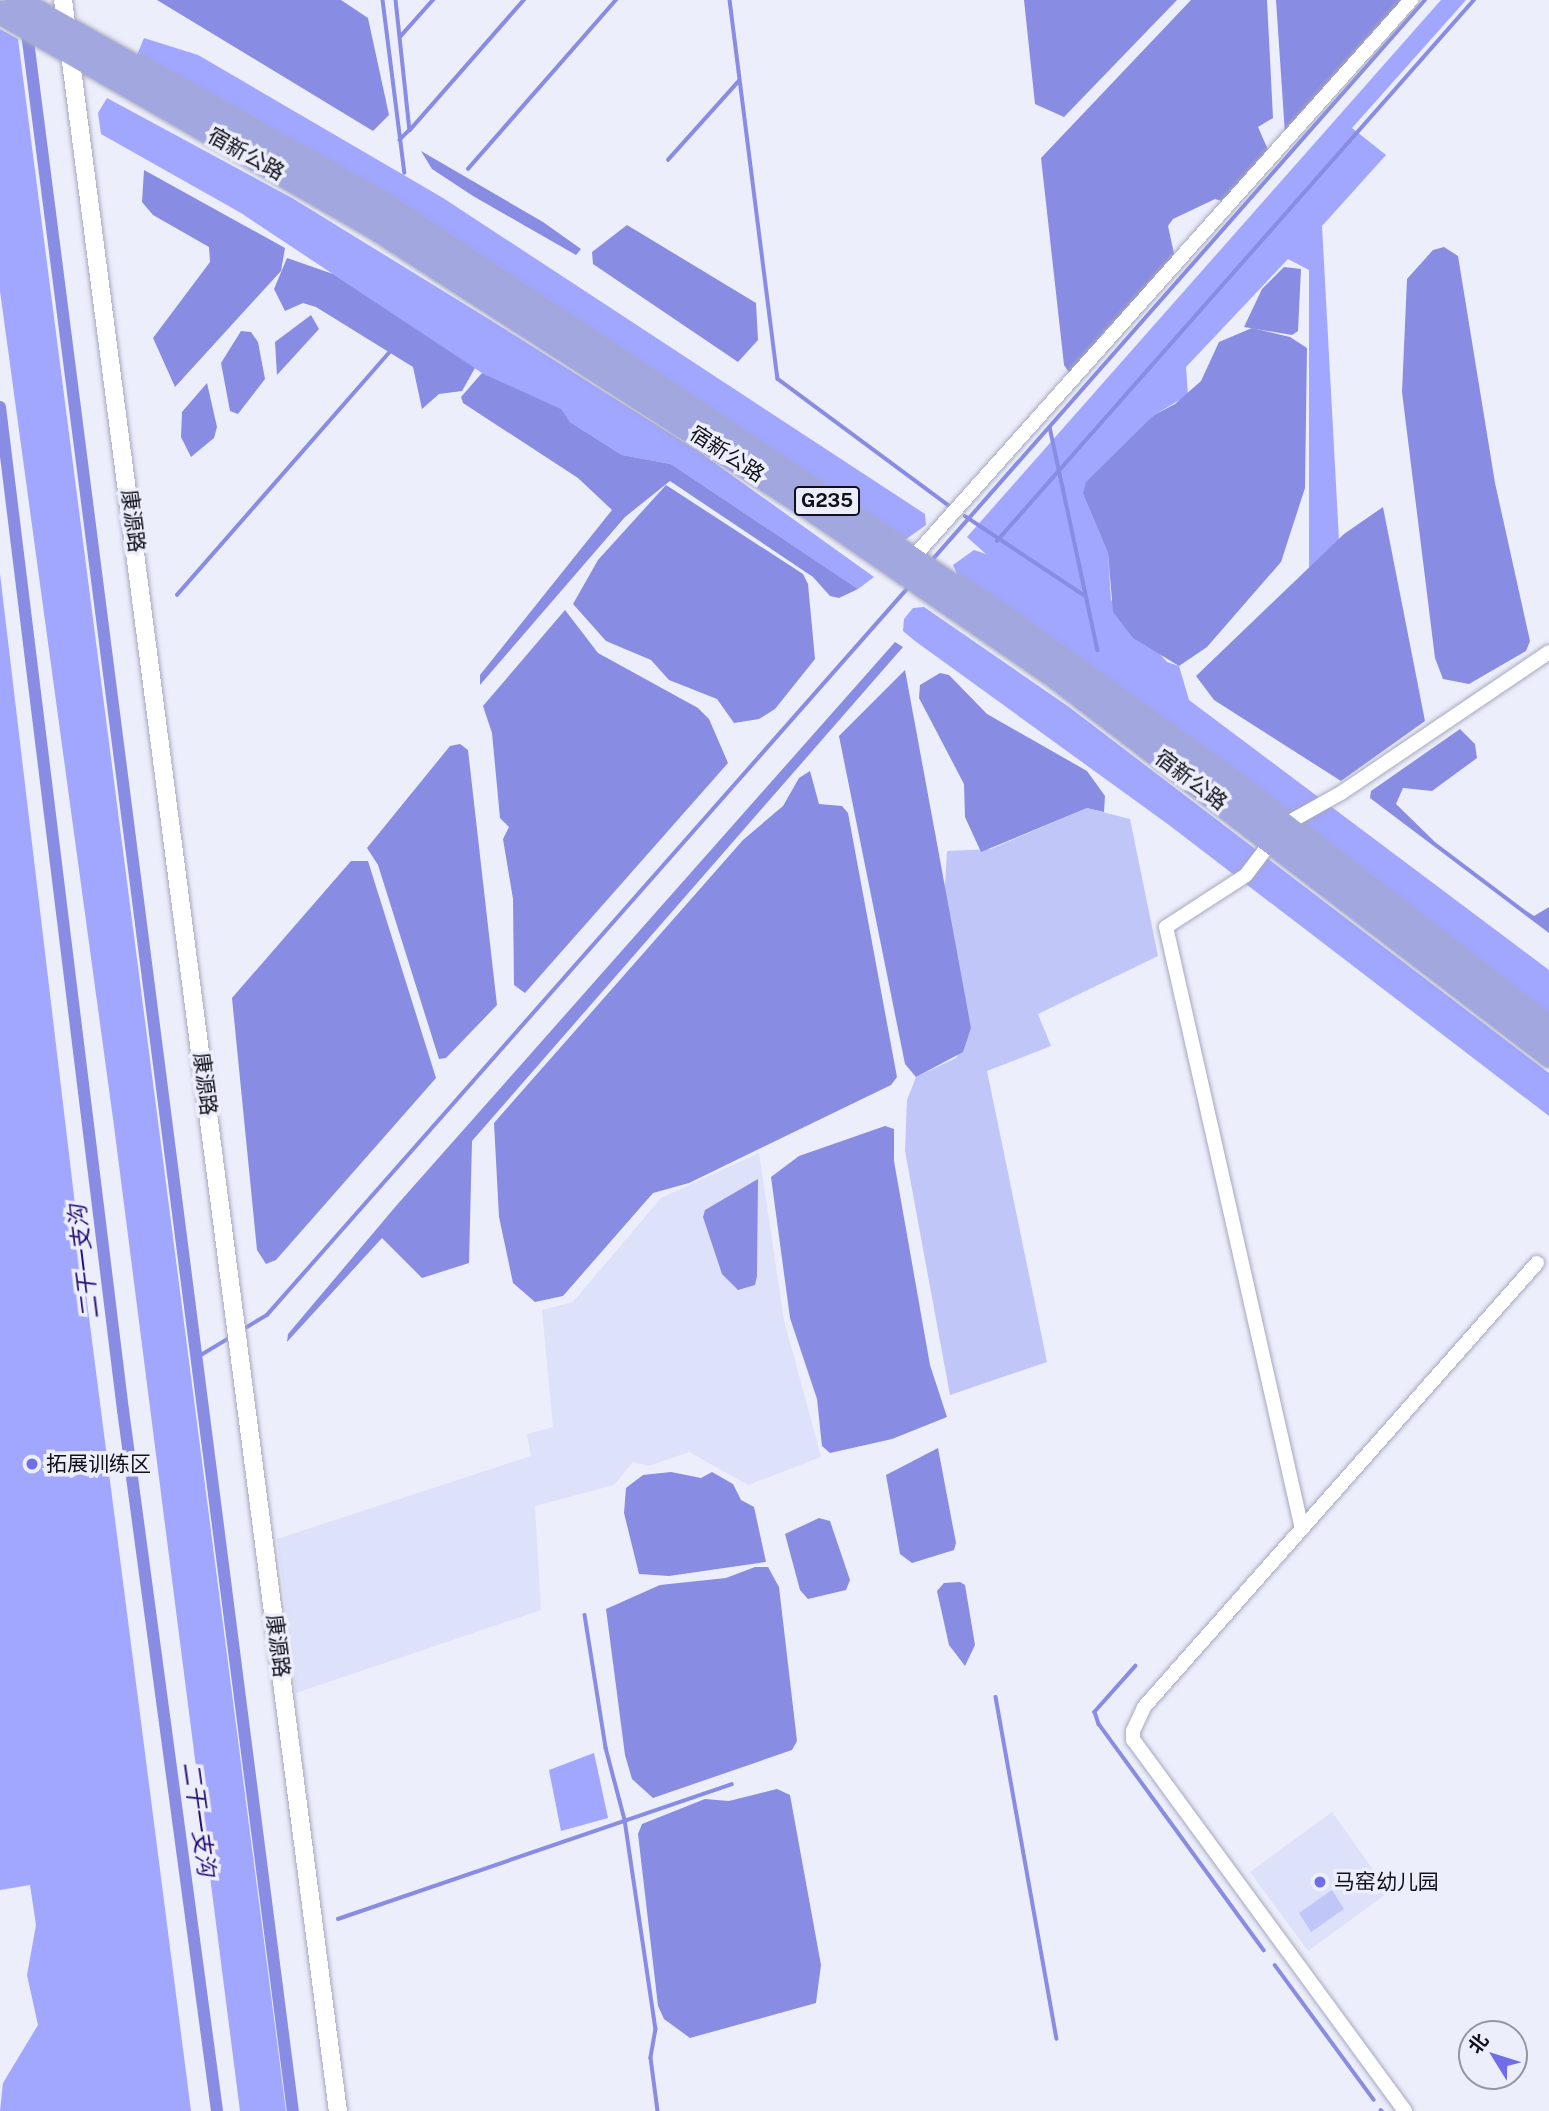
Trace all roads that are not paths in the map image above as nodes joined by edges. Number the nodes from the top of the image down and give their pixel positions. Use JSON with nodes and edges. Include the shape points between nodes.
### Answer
{"nodes":[{"id":1,"x":63,"y":0,"type":"edge"},
{"id":2,"x":1410,"y":0,"type":"edge"},
{"id":3,"x":24,"y":4,"type":"edge"},
{"id":4,"x":0,"y":12,"type":"edge"},
{"id":5,"x":66,"y":29,"type":"junction"},
{"id":6,"x":72,"y":56,"type":"junction"},
{"id":7,"x":907,"y":564,"type":"junction"},
{"id":8,"x":1549,"y":652,"type":"edge"},
{"id":9,"x":1278,"y":834,"type":"junction"},
{"id":10,"x":1549,"y":1031,"type":"edge"},
{"id":11,"x":1549,"y":1055,"type":"edge"},
{"id":12,"x":1537,"y":1263,"type":"dead end"},
{"id":13,"x":1302,"y":1529,"type":"junction"},
{"id":14,"x":338,"y":2111,"type":"edge"},
{"id":15,"x":1405,"y":2111,"type":"edge"}],
"edges":[{"from":1,"to":5,"type":"street"},
{"from":2,"to":7,"type":"street"},
{"from":3,"to":5,"type":"highway","name":"宿新公路","number":"G235"},
{"from":4,"to":6,"type":"highway","name":"宿新公路"},
{"from":5,"to":6,"type":"street","name":"康源路"},
{"from":5,"to":7,"type":"highway","name":"宿新公路","number":"G235","via":[[378,203]]},
{"from":6,"to":7,"type":"highway","name":"宿新公路","via":[[377,229]]},
{"from":6,"to":14,"type":"street","name":"康源路"},
{"from":7,"to":9,"type":"highway","name":"宿新公路","number":"G235"},
{"from":8,"to":9,"type":"street"},
{"from":9,"to":10,"type":"highway","name":"宿新公路","number":"G235"},
{"from":9,"to":11,"type":"highway","name":"宿新公路"},
{"from":9,"to":13,"type":"street","via":[[1246,875],[1166,927]]},
{"from":12,"to":13,"type":"street"},
{"from":13,"to":15,"type":"street","via":[[1144,1707],[1136,1718],[1133,1740]]}]}
